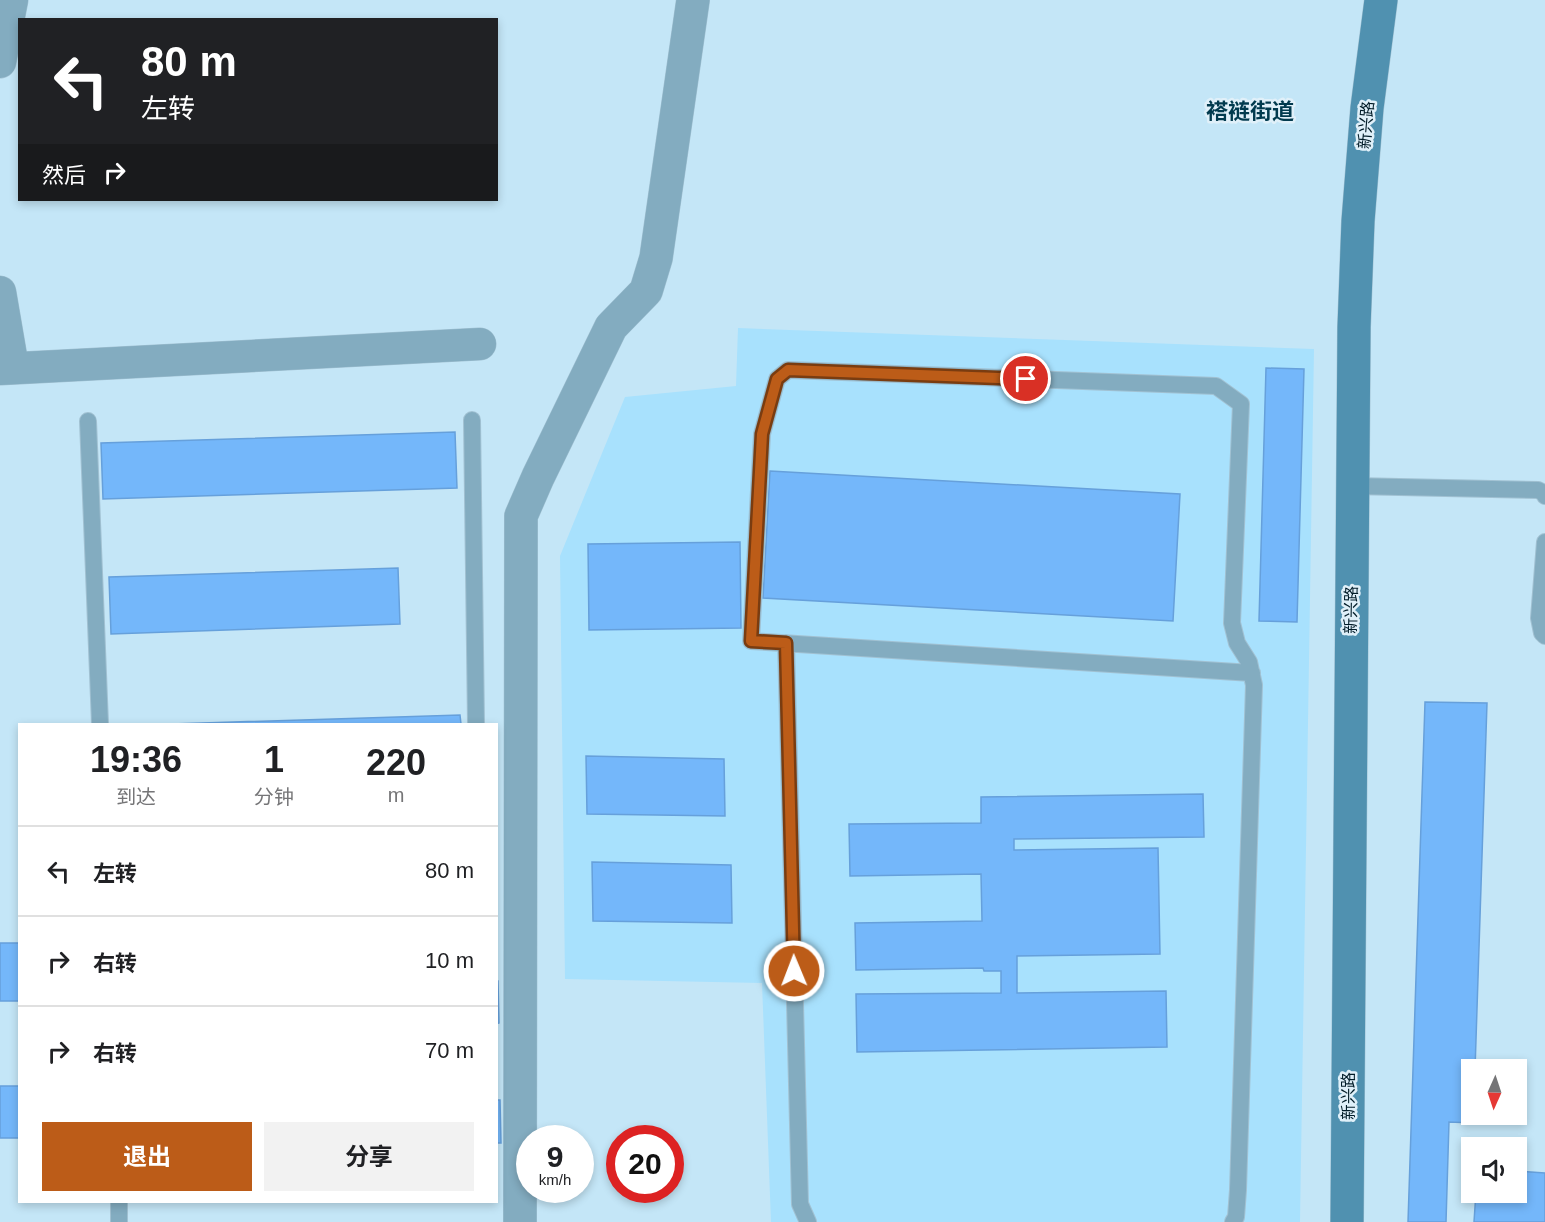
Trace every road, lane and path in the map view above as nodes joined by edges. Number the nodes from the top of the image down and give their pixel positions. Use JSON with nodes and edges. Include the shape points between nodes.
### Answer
{"nodes":[{"id":1,"x":12,"y":0,"type":"edge"},
{"id":2,"x":693,"y":0,"type":"edge"},
{"id":3,"x":1381,"y":0,"type":"edge"},
{"id":4,"x":0,"y":62,"type":"edge"},
{"id":5,"x":0,"y":292,"type":"edge"},
{"id":6,"x":480,"y":344,"type":"dead end"},
{"id":7,"x":6,"y":369,"type":"edge"},
{"id":8,"x":472,"y":420,"type":"dead end"},
{"id":9,"x":88,"y":421,"type":"dead end"},
{"id":10,"x":1353,"y":486,"type":"junction"},
{"id":11,"x":1545,"y":496,"type":"edge"},
{"id":12,"x":1545,"y":542,"type":"edge"},
{"id":13,"x":1545,"y":636,"type":"edge"},
{"id":14,"x":786,"y":643,"type":"junction"},
{"id":15,"x":1252,"y":673,"type":"junction"},
{"id":16,"x":100,"y":723,"type":"edge"},
{"id":17,"x":476,"y":723,"type":"edge"},
{"id":18,"x":119,"y":1203,"type":"edge"},
{"id":19,"x":119,"y":1222,"type":"edge"},
{"id":20,"x":520,"y":1222,"type":"edge"},
{"id":21,"x":808,"y":1222,"type":"edge"},
{"id":22,"x":1233,"y":1222,"type":"edge"},
{"id":23,"x":1347,"y":1222,"type":"edge"}],
"edges":[{"from":1,"to":4,"type":"street"},
{"from":2,"to":20,"type":"street","via":[[656,258],[646,291],[611,327],[521,516]]},
{"from":3,"to":10,"type":"main road","name":"新兴路","via":[[1358,221]]},
{"from":5,"to":7,"type":"street"},
{"from":6,"to":7,"type":"street"},
{"from":8,"to":17,"type":"lane"},
{"from":9,"to":16,"type":"lane"},
{"from":10,"to":11,"type":"lane","via":[[1538,490]]},
{"from":10,"to":23,"type":"main road","name":"新兴路"},
{"from":12,"to":13,"type":"lane","via":[[1539,618]]},
{"from":14,"to":15,"type":"lane"},
{"from":14,"to":15,"type":"lane","via":[[751,641],[762,434],[777,379],[788,370],[1216,386],[1241,404],[1232,623],[1237,644]]},
{"from":14,"to":21,"type":"lane","via":[[800,1204]]},
{"from":15,"to":22,"type":"lane","via":[[1238,1178]]},
{"from":18,"to":19,"type":"lane"}]}
